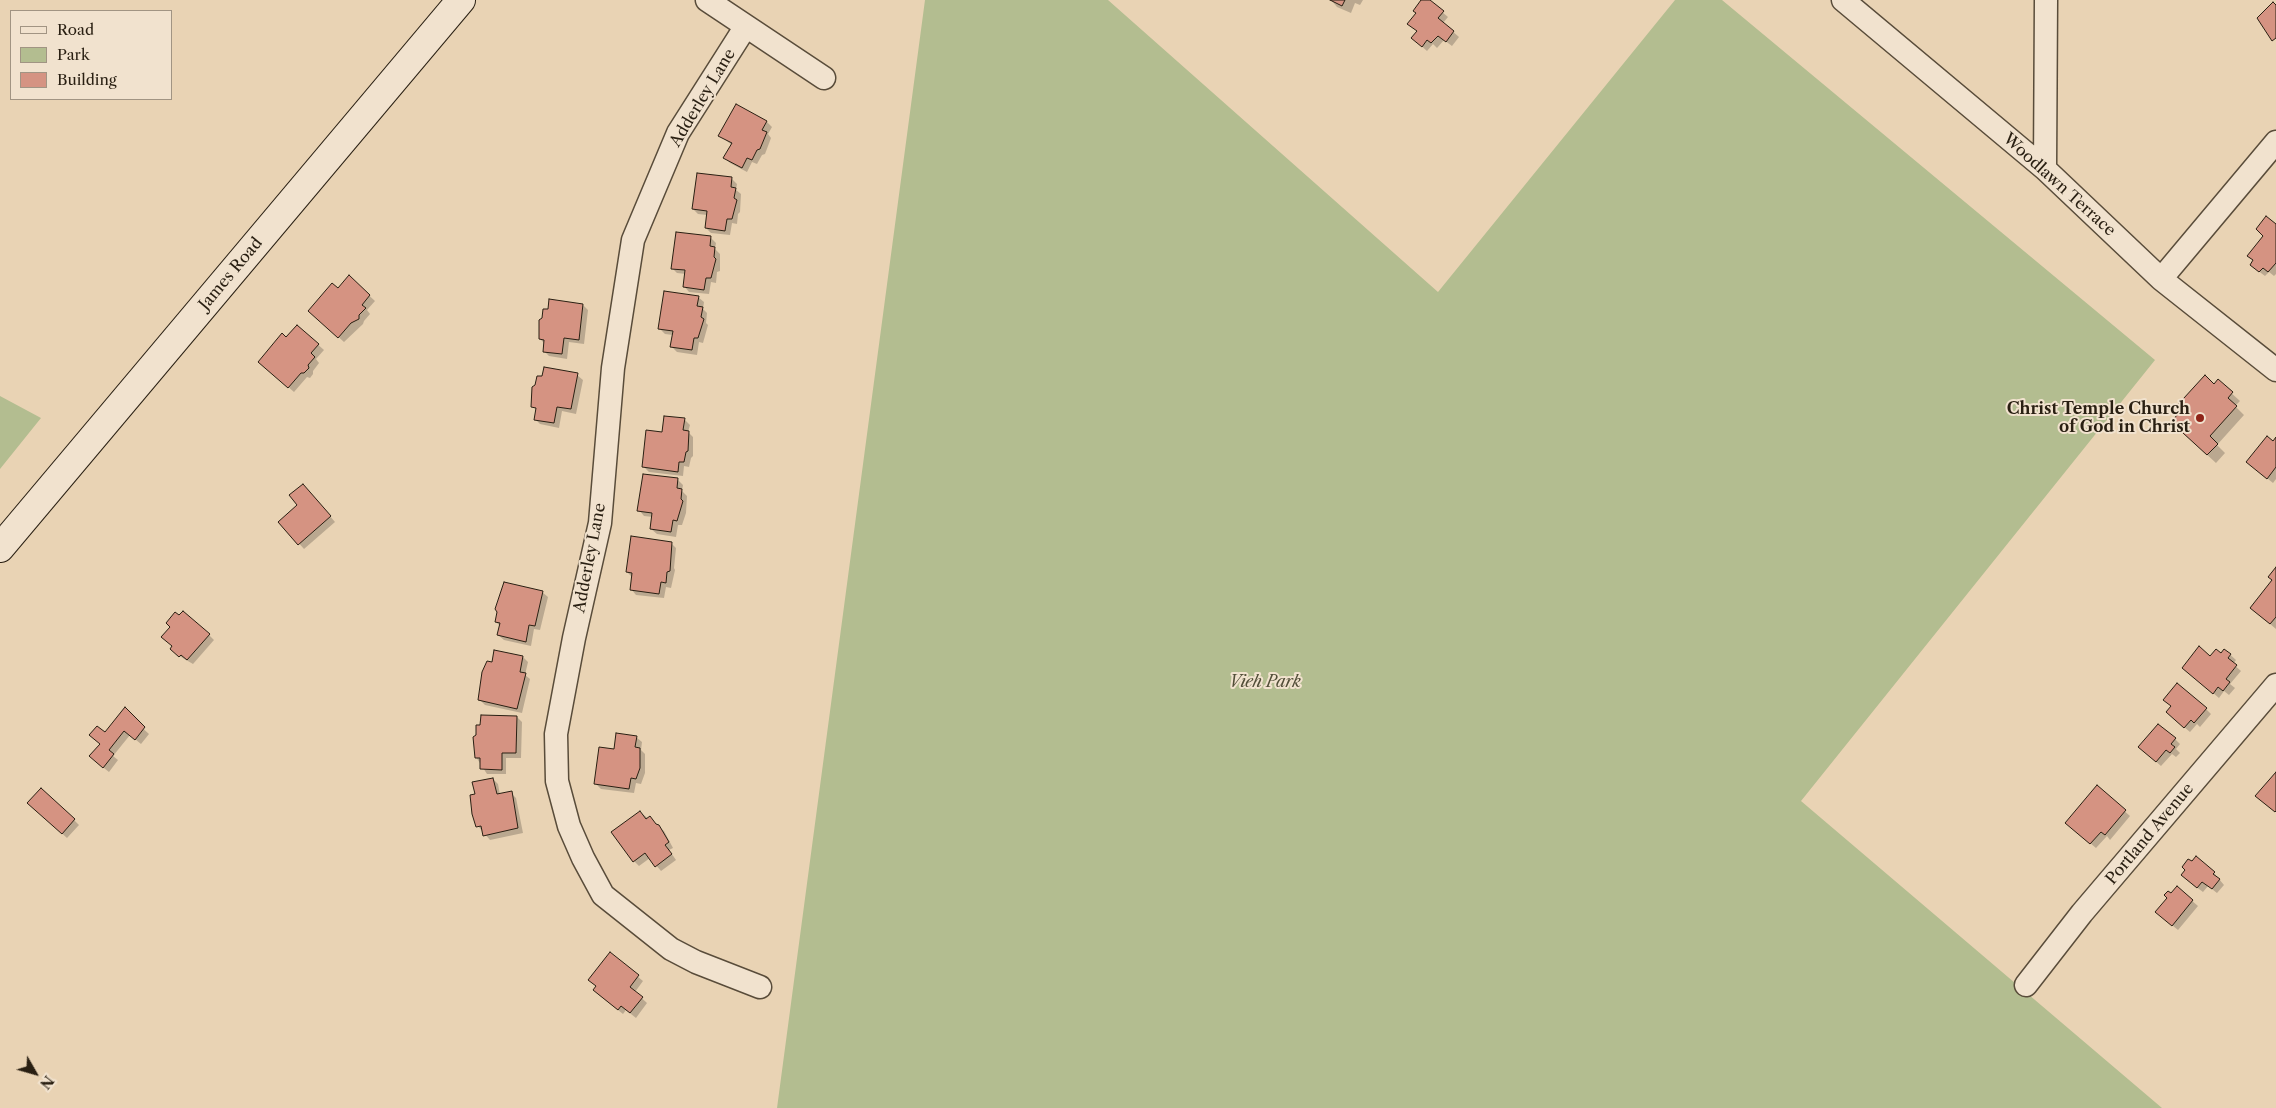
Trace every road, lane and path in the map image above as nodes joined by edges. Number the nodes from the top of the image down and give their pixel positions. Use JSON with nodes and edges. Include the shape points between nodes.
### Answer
{"nodes":[{"id":1,"x":461,"y":0,"type":"edge"},
{"id":2,"x":707,"y":0,"type":"edge"},
{"id":3,"x":1843,"y":0,"type":"edge"},
{"id":4,"x":2046,"y":0,"type":"edge"},
{"id":5,"x":746,"y":26,"type":"junction"},
{"id":6,"x":824,"y":78,"type":"dead end"},
{"id":7,"x":2276,"y":142,"type":"edge"},
{"id":8,"x":2045,"y":169,"type":"junction"},
{"id":9,"x":2162,"y":279,"type":"junction"},
{"id":10,"x":2276,"y":370,"type":"edge"},
{"id":11,"x":0,"y":548,"type":"edge"},
{"id":12,"x":2276,"y":685,"type":"edge"},
{"id":13,"x":2026,"y":985,"type":"dead end"},
{"id":14,"x":760,"y":987,"type":"dead end"}],
"edges":[{"from":1,"to":11,"type":"main road","name":"James Road"},
{"from":2,"to":5,"type":"street"},
{"from":3,"to":8,"type":"street","name":"Woodlawn Terrace"},
{"from":4,"to":8,"type":"street"},
{"from":5,"to":6,"type":"street"},
{"from":5,"to":14,"type":"street","name":"Adderley Lane","via":[[678,133],[632,240],[613,368],[600,523],[556,734],[557,781],[569,826],[603,895],[670,949]]},
{"from":7,"to":9,"type":"street"},
{"from":8,"to":9,"type":"street","name":"Woodlawn Terrace"},
{"from":9,"to":10,"type":"street","name":"Woodlawn Terrace"},
{"from":12,"to":13,"type":"street","name":"Portland Avenue","via":[[2082,913]]}]}
